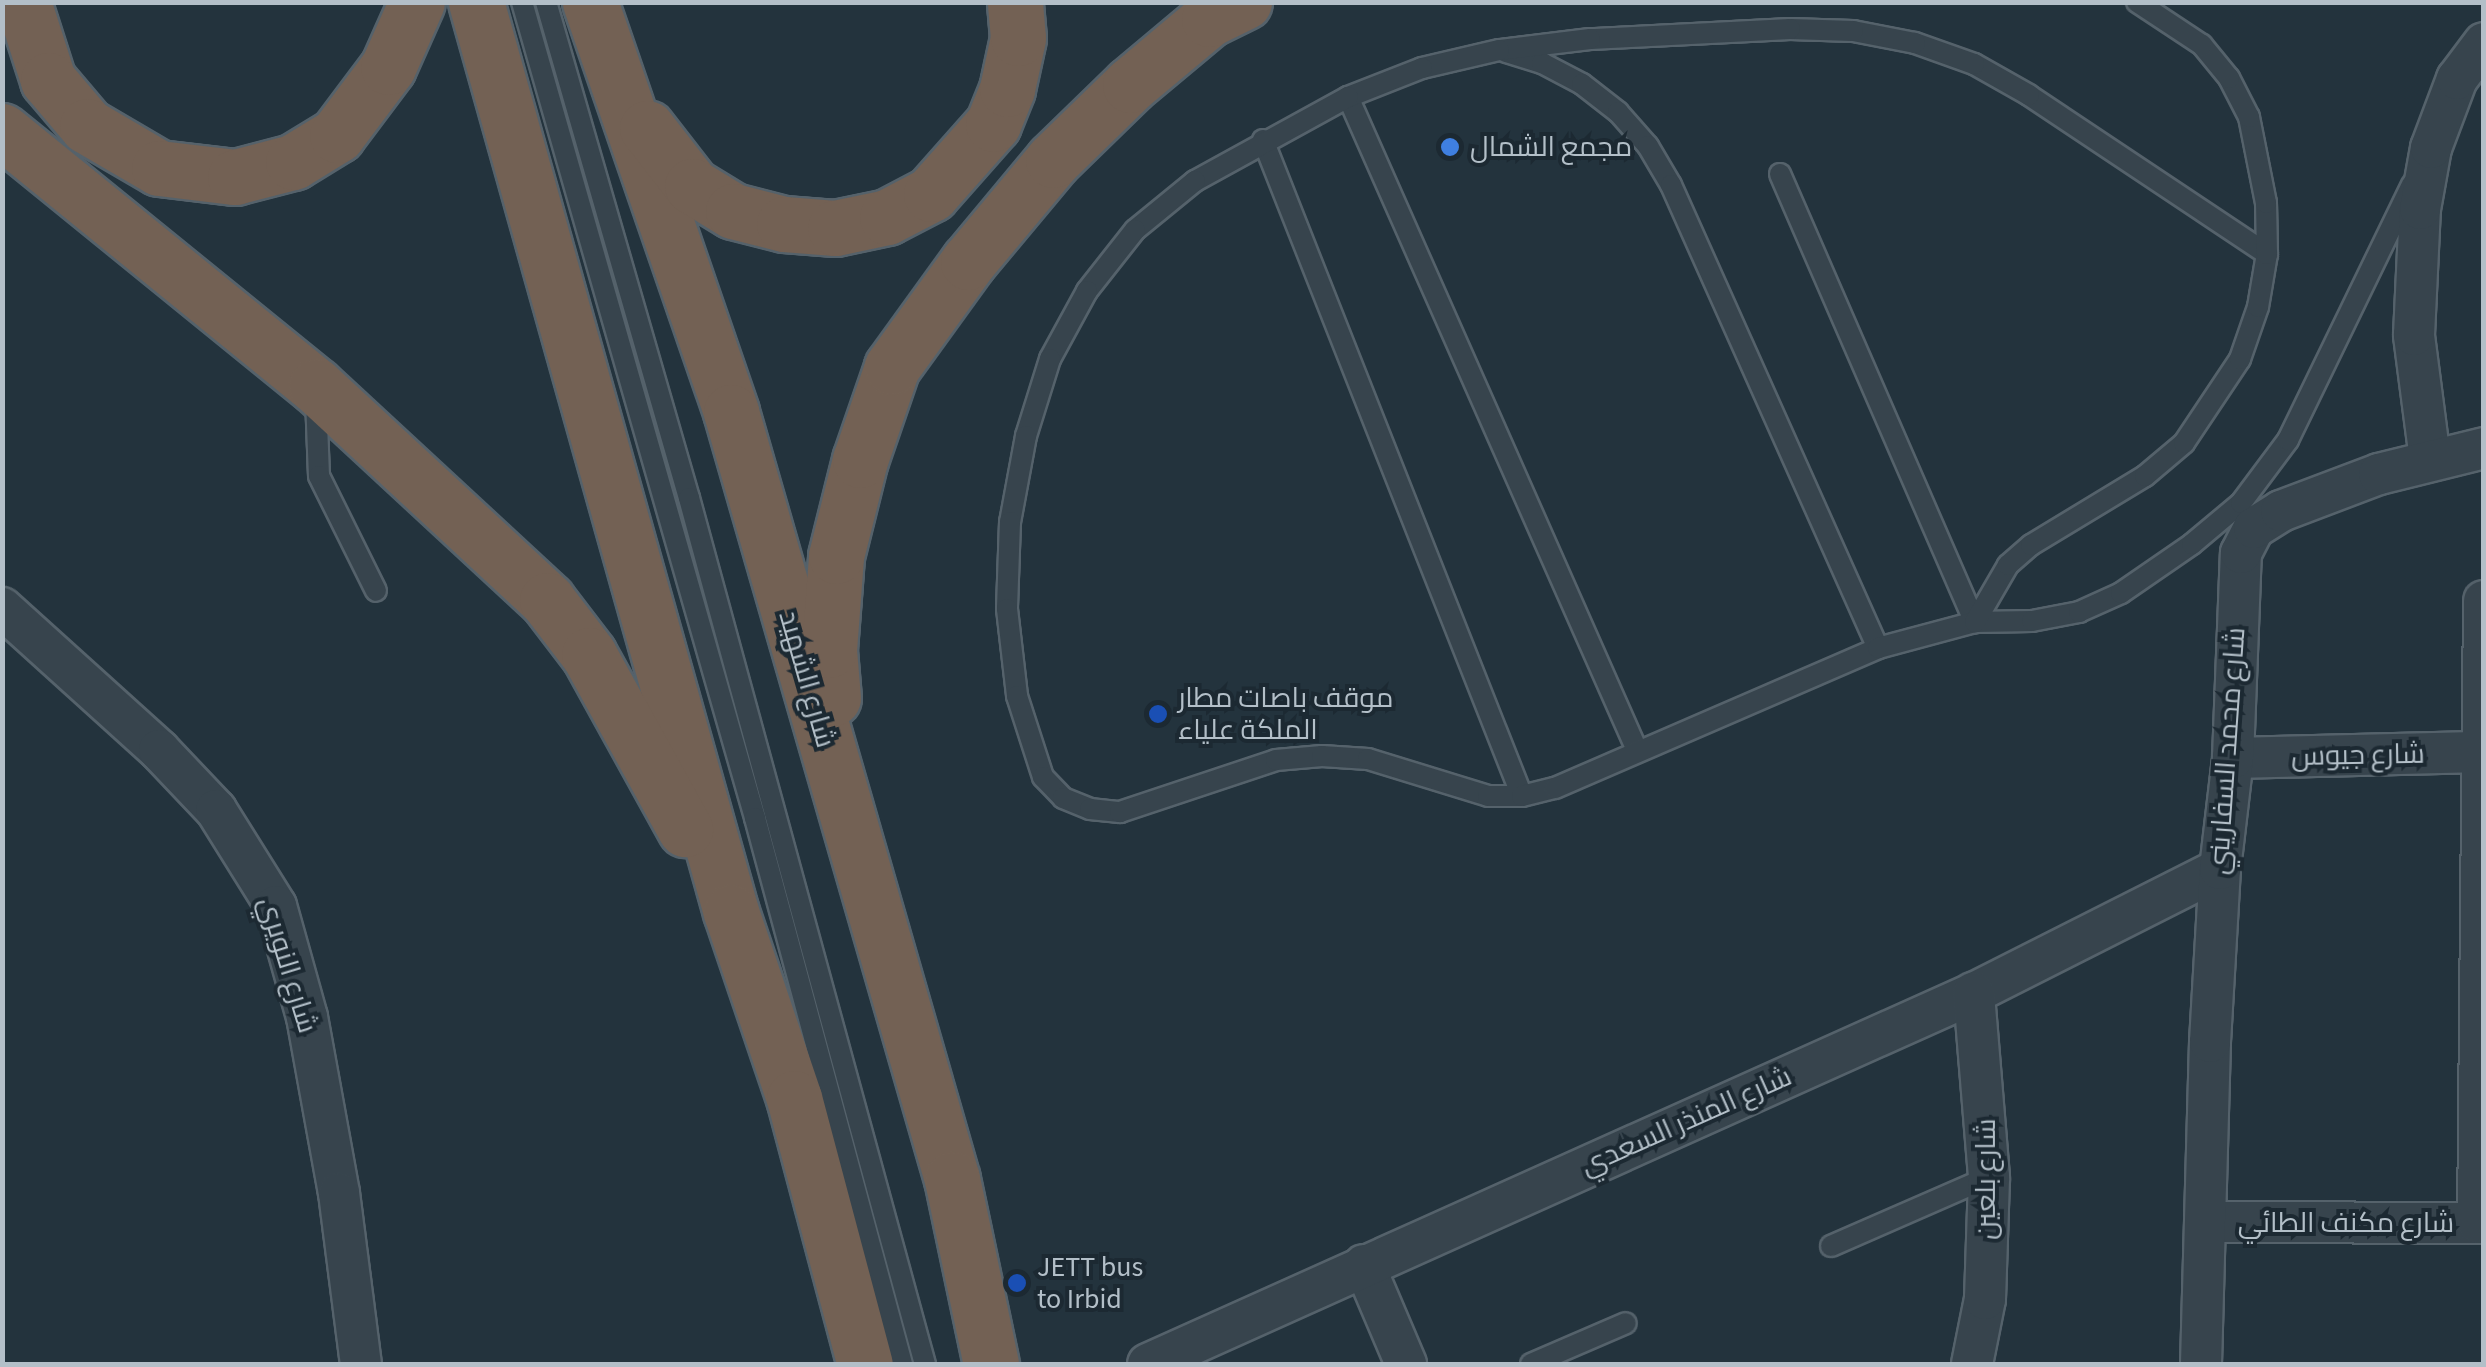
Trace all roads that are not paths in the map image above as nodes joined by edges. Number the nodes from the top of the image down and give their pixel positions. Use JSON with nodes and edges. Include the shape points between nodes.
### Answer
{"nodes":[{"id":1,"x":23,"y":2,"type":"edge"},
{"id":2,"x":417,"y":2,"type":"edge"},
{"id":3,"x":476,"y":2,"type":"edge"},
{"id":4,"x":522,"y":2,"type":"edge"},
{"id":5,"x":546,"y":2,"type":"edge"},
{"id":6,"x":1015,"y":2,"type":"edge"},
{"id":7,"x":1244,"y":2,"type":"edge"},
{"id":8,"x":2137,"y":2,"type":"edge"},
{"id":9,"x":590,"y":3,"type":"edge"},
{"id":10,"x":2484,"y":43,"type":"edge"},
{"id":11,"x":1499,"y":50,"type":"junction"},
{"id":12,"x":1348,"y":97,"type":"junction"},
{"id":13,"x":2,"y":131,"type":"edge"},
{"id":14,"x":1263,"y":140,"type":"junction"},
{"id":15,"x":2431,"y":148,"type":"junction"},
{"id":16,"x":1780,"y":174,"type":"dead end"},
{"id":17,"x":2267,"y":254,"type":"junction"},
{"id":18,"x":316,"y":386,"type":"junction"},
{"id":19,"x":2484,"y":448,"type":"edge"},
{"id":20,"x":2430,"y":458,"type":"junction"},
{"id":21,"x":376,"y":591,"type":"dead end"},
{"id":22,"x":2484,"y":601,"type":"edge"},
{"id":23,"x":2,"y":608,"type":"edge"},
{"id":24,"x":1975,"y":622,"type":"junction"},
{"id":25,"x":1878,"y":648,"type":"junction"},
{"id":26,"x":1637,"y":750,"type":"junction"},
{"id":27,"x":2482,"y":752,"type":"edge"},
{"id":28,"x":2233,"y":758,"type":"junction"},
{"id":29,"x":1522,"y":796,"type":"junction"},
{"id":30,"x":855,"y":844,"type":"junction"},
{"id":31,"x":2220,"y":869,"type":"junction"},
{"id":32,"x":731,"y":912,"type":"junction"},
{"id":33,"x":1974,"y":993,"type":"junction"},
{"id":34,"x":1989,"y":1177,"type":"junction"},
{"id":35,"x":2208,"y":1222,"type":"junction"},
{"id":36,"x":2481,"y":1224,"type":"edge"},
{"id":37,"x":1831,"y":1246,"type":"dead end"},
{"id":38,"x":1364,"y":1265,"type":"junction"},
{"id":39,"x":1626,"y":1323,"type":"dead end"},
{"id":40,"x":361,"y":1364,"type":"edge"},
{"id":41,"x":865,"y":1364,"type":"edge"},
{"id":42,"x":902,"y":1364,"type":"edge"},
{"id":43,"x":924,"y":1364,"type":"edge"},
{"id":44,"x":992,"y":1364,"type":"edge"},
{"id":45,"x":1148,"y":1364,"type":"edge"},
{"id":46,"x":1406,"y":1364,"type":"edge"},
{"id":47,"x":1531,"y":1364,"type":"edge"},
{"id":48,"x":1972,"y":1364,"type":"edge"},
{"id":49,"x":2201,"y":1364,"type":"edge"}],
"edges":[{"from":1,"to":2,"type":"highway","via":[[48,80],[87,126],[160,168],[235,177],[293,162],[337,135],[388,67]]},
{"from":3,"to":32,"type":"highway"},
{"from":4,"to":42,"type":"lane","via":[[750,799]]},
{"from":5,"to":43,"type":"lane","via":[[689,498]]},
{"from":6,"to":9,"type":"highway","via":[[1018,38],[993,124],[931,194],[887,217],[835,228],[733,211],[692,186],[628,100]]},
{"from":7,"to":30,"type":"highway","via":[[1210,18],[1053,160],[892,368],[836,556],[829,650]]},
{"from":8,"to":17,"type":"lane","via":[[2202,45],[2249,116]]},
{"from":9,"to":30,"type":"highway","name":"شارع الشهيد","via":[[731,412]]},
{"from":10,"to":15,"type":"street","via":[[2458,79]]},
{"from":11,"to":12,"type":"lane","via":[[1422,68]]},
{"from":11,"to":17,"type":"lane","via":[[1790,29],[1853,31],[1915,43],[1974,64],[2029,95]]},
{"from":11,"to":25,"type":"lane","via":[[1582,84],[1648,146]]},
{"from":12,"to":14,"type":"lane"},
{"from":12,"to":26,"type":"lane"},
{"from":13,"to":18,"type":"highway"},
{"from":14,"to":29,"type":"lane"},
{"from":14,"to":29,"type":"lane","via":[[1195,181],[1136,230],[1087,291],[1050,360],[1026,436],[1010,522],[1007,609],[1017,696],[1043,777],[1064,798],[1120,812],[1276,760],[1322,756],[1382,763],[1488,796]]},
{"from":15,"to":20,"type":"street","via":[[2414,288],[2419,396]]},
{"from":15,"to":24,"type":"lane","via":[[2288,440],[2241,502],[2121,593],[2080,612]]},
{"from":16,"to":24,"type":"lane"},
{"from":17,"to":24,"type":"lane","via":[[2240,359],[2184,443],[2145,476],[2031,544],[2008,565]]},
{"from":18,"to":21,"type":"lane","via":[[319,476]]},
{"from":18,"to":32,"type":"highway","via":[[570,628]]},
{"from":19,"to":20,"type":"street","name":"شارع محمد السفاريني"},
{"from":20,"to":28,"type":"street","name":"شارع محمد السفاريني","via":[[2281,510],[2254,528],[2241,552]]},
{"from":22,"to":27,"type":"street"},
{"from":23,"to":40,"type":"street","name":"شارع النويري","via":[[216,810],[276,906],[307,1017]]},
{"from":24,"to":25,"type":"lane"},
{"from":25,"to":26,"type":"lane"},
{"from":26,"to":29,"type":"lane"},
{"from":27,"to":28,"type":"street","name":"شارع جيوس"},
{"from":27,"to":36,"type":"street"},
{"from":28,"to":31,"type":"street","name":"شارع محمد السفاريني"},
{"from":30,"to":44,"type":"highway","name":"شارع الشهيد","via":[[952,1179]]},
{"from":31,"to":33,"type":"street","name":"شارع المنذر السعدي"},
{"from":31,"to":35,"type":"street","name":"شارع محمد السفاريني"},
{"from":32,"to":41,"type":"highway","via":[[794,1098]]},
{"from":33,"to":34,"type":"street","name":"شارع بلعين"},
{"from":33,"to":38,"type":"street","name":"شارع المنذر السعدي"},
{"from":34,"to":37,"type":"lane"},
{"from":34,"to":48,"type":"street","name":"شارع بلعين","via":[[1985,1299]]},
{"from":35,"to":36,"type":"street","name":"شارع مكنف الطائي"},
{"from":35,"to":49,"type":"street","name":"شارع محمد السفاريني"},
{"from":38,"to":45,"type":"street","name":"شارع المنذر السعدي"},
{"from":38,"to":46,"type":"street"},
{"from":39,"to":47,"type":"lane"}]}
